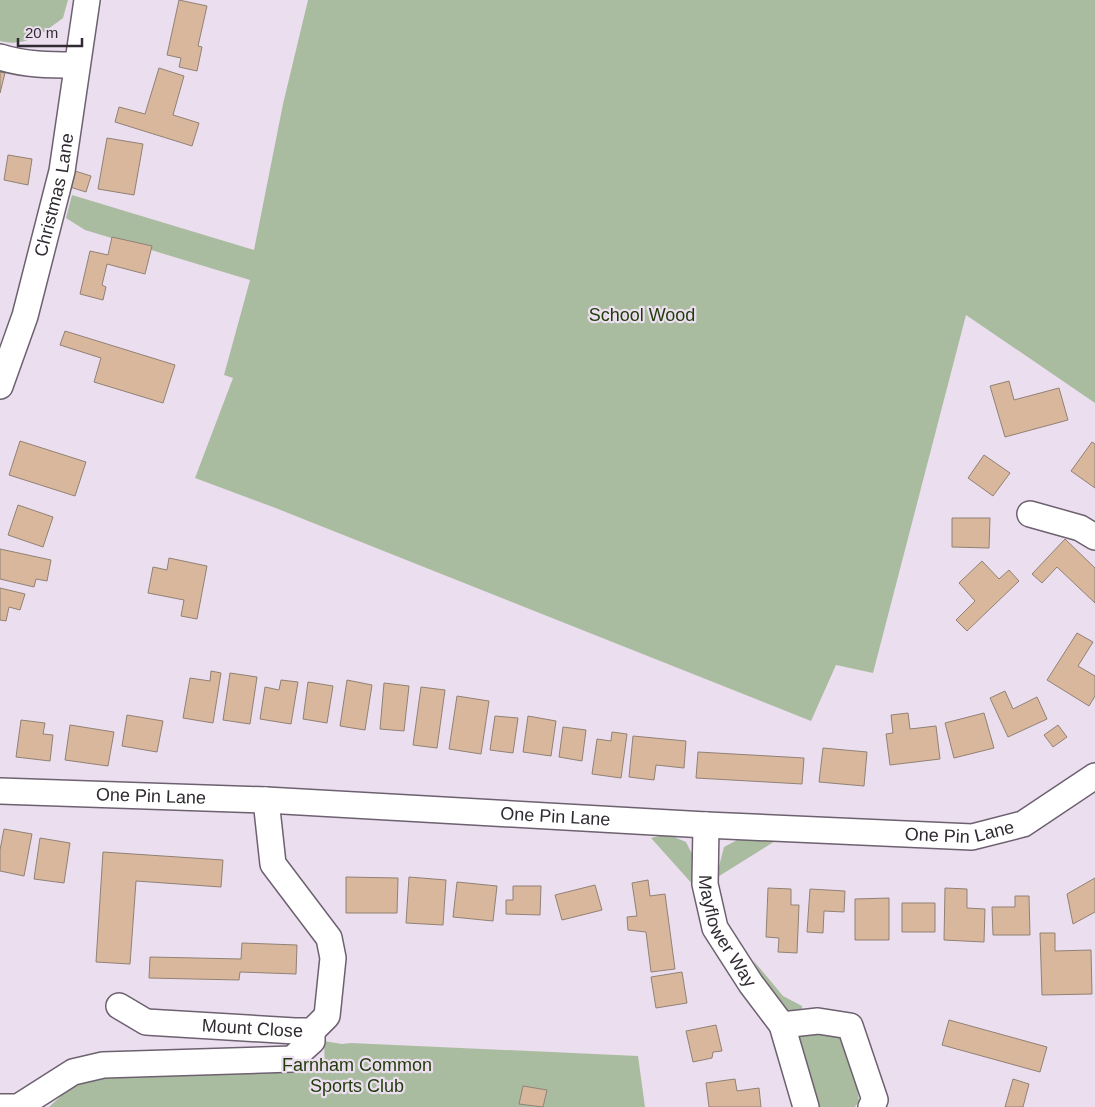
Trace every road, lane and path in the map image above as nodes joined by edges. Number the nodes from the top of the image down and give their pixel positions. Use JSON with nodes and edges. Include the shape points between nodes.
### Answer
{"nodes":[{"id":1,"x":87,"y":0,"type":"edge"},
{"id":2,"x":0,"y":57,"type":"edge"},
{"id":3,"x":76,"y":65,"type":"junction"},
{"id":4,"x":0,"y":386,"type":"edge"},
{"id":5,"x":1030,"y":514,"type":"dead end"},
{"id":6,"x":1095,"y":537,"type":"edge"},
{"id":7,"x":1095,"y":776,"type":"edge"},
{"id":8,"x":0,"y":791,"type":"edge"},
{"id":9,"x":266,"y":800,"type":"junction"},
{"id":10,"x":706,"y":825,"type":"junction"},
{"id":11,"x":119,"y":1006,"type":"dead end"},
{"id":12,"x":782,"y":1025,"type":"junction"},
{"id":13,"x":312,"y":1031,"type":"junction"},
{"id":14,"x":0,"y":1107,"type":"edge"},
{"id":15,"x":806,"y":1107,"type":"edge"},
{"id":16,"x":871,"y":1107,"type":"edge"}],
"edges":[{"from":1,"to":3,"type":"street","name":"Christmas Lane"},
{"from":2,"to":3,"type":"street","via":[[41,65]]},
{"from":3,"to":4,"type":"street","name":"Christmas Lane","via":[[62,171],[25,316]]},
{"from":5,"to":6,"type":"street","via":[[1080,528]]},
{"from":7,"to":10,"type":"street","name":"One Pin Lane","via":[[1023,824],[972,837]]},
{"from":8,"to":9,"type":"street","name":"One Pin Lane"},
{"from":9,"to":10,"type":"street","name":"One Pin Lane"},
{"from":9,"to":13,"type":"street","name":"Mount Close","via":[[273,864],[328,938],[334,958],[327,1016]]},
{"from":10,"to":12,"type":"street","name":"Mayflower Way","via":[[705,884],[716,928],[751,984]]},
{"from":11,"to":13,"type":"street","name":"Mount Close","via":[[146,1022]]},
{"from":12,"to":15,"type":"street","name":"Mayflower Way"},
{"from":12,"to":16,"type":"street","via":[[818,1021],[850,1026],[875,1100]]},
{"from":13,"to":14,"type":"street","via":[[312,1041],[292,1059],[103,1066],[73,1072],[18,1107]]}]}
